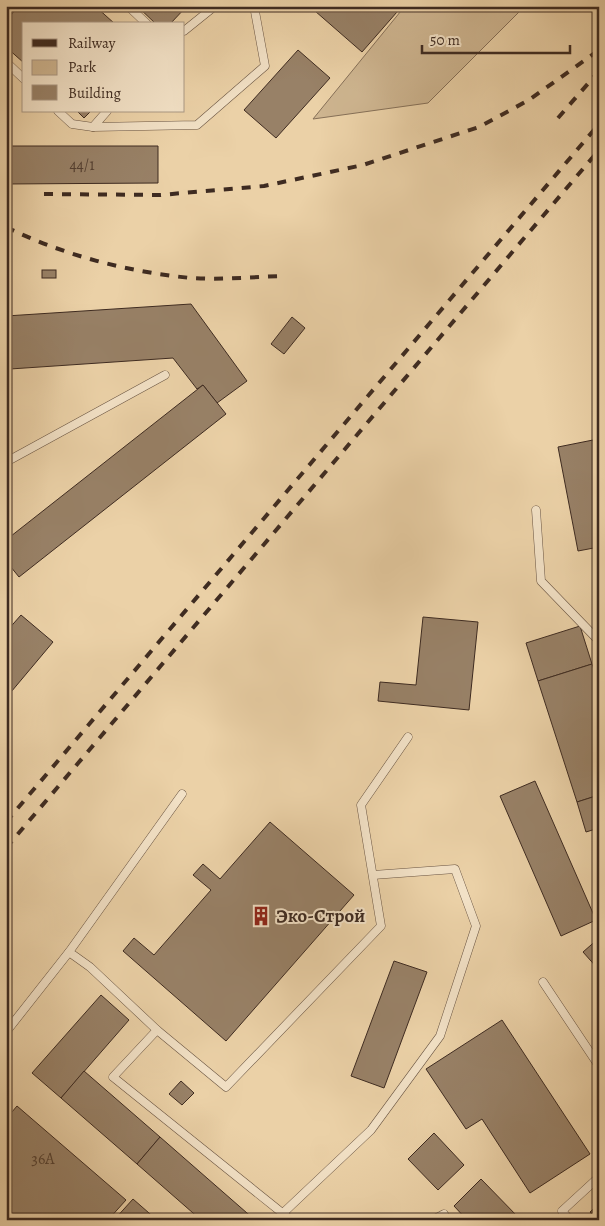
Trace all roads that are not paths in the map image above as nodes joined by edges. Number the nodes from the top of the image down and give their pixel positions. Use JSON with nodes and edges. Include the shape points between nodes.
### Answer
{"nodes":[{"id":1,"x":128,"y":6,"type":"edge"},
{"id":2,"x":215,"y":6,"type":"edge"},
{"id":3,"x":254,"y":6,"type":"edge"},
{"id":4,"x":145,"y":22,"type":"edge"},
{"id":5,"x":185,"y":31,"type":"edge"},
{"id":6,"x":6,"y":62,"type":"edge"},
{"id":7,"x":22,"y":77,"type":"edge"},
{"id":8,"x":59,"y":112,"type":"edge"},
{"id":9,"x":106,"y":112,"type":"edge"},
{"id":10,"x":93,"y":127,"type":"junction"},
{"id":11,"x":165,"y":375,"type":"dead end"},
{"id":12,"x":6,"y":462,"type":"edge"},
{"id":13,"x":536,"y":510,"type":"dead end"},
{"id":14,"x":599,"y":641,"type":"edge"},
{"id":15,"x":408,"y":737,"type":"dead end"},
{"id":16,"x":182,"y":794,"type":"dead end"},
{"id":17,"x":373,"y":875,"type":"junction"},
{"id":18,"x":69,"y":952,"type":"junction"},
{"id":19,"x":543,"y":982,"type":"dead end"},
{"id":20,"x":157,"y":1030,"type":"junction"},
{"id":21,"x":6,"y":1032,"type":"edge"},
{"id":22,"x":599,"y":1066,"type":"edge"},
{"id":23,"x":599,"y":1177,"type":"edge"},
{"id":24,"x":282,"y":1214,"type":"junction"},
{"id":25,"x":444,"y":1214,"type":"dead end"},
{"id":26,"x":291,"y":1220,"type":"edge"},
{"id":27,"x":433,"y":1220,"type":"edge"},
{"id":28,"x":570,"y":1220,"type":"edge"}],
"edges":[{"from":1,"to":4,"type":"lane"},
{"from":2,"to":5,"type":"lane"},
{"from":3,"to":10,"type":"lane","via":[[265,66],[197,125]]},
{"from":6,"to":7,"type":"lane"},
{"from":8,"to":10,"type":"lane","via":[[72,124]]},
{"from":9,"to":10,"type":"lane"},
{"from":11,"to":12,"type":"lane"},
{"from":13,"to":14,"type":"lane","via":[[541,581]]},
{"from":15,"to":17,"type":"lane","via":[[361,805]]},
{"from":16,"to":18,"type":"lane"},
{"from":17,"to":20,"type":"lane","via":[[381,926],[226,1087]]},
{"from":17,"to":24,"type":"lane","via":[[455,869],[476,926],[440,1036],[371,1130]]},
{"from":18,"to":20,"type":"lane","via":[[90,967]]},
{"from":18,"to":21,"type":"lane"},
{"from":19,"to":22,"type":"lane"},
{"from":20,"to":24,"type":"lane","via":[[113,1077]]},
{"from":23,"to":28,"type":"lane","via":[[562,1211]]},
{"from":24,"to":26,"type":"lane"},
{"from":25,"to":27,"type":"lane"}]}
